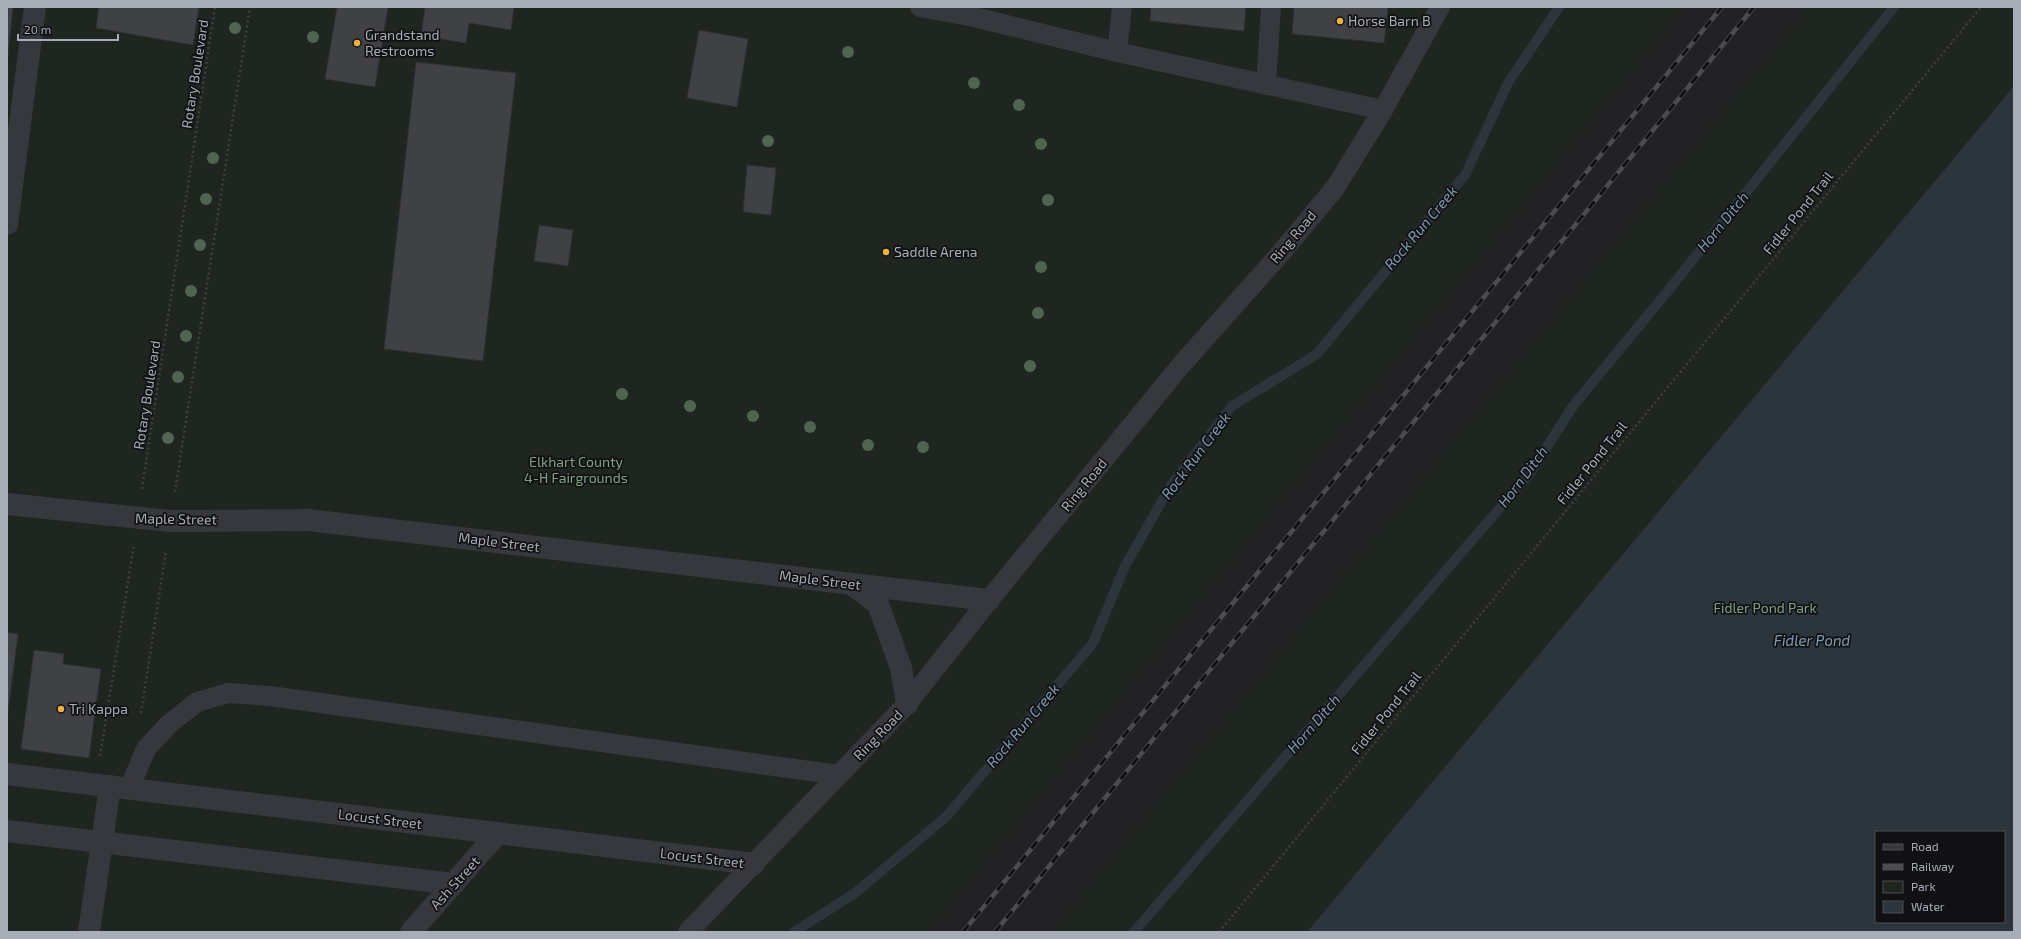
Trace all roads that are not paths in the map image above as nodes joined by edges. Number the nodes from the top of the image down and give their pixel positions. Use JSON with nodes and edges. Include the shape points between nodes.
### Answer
{"nodes":[{"id":1,"x":34,"y":7,"type":"edge"},
{"id":2,"x":920,"y":7,"type":"edge"},
{"id":3,"x":1122,"y":7,"type":"edge"},
{"id":4,"x":1271,"y":7,"type":"edge"},
{"id":5,"x":1440,"y":7,"type":"edge"},
{"id":6,"x":1117,"y":52,"type":"junction"},
{"id":7,"x":1266,"y":85,"type":"junction"},
{"id":8,"x":1383,"y":110,"type":"junction"},
{"id":9,"x":7,"y":224,"type":"edge"},
{"id":10,"x":7,"y":504,"type":"edge"},
{"id":11,"x":850,"y":584,"type":"junction"},
{"id":12,"x":989,"y":600,"type":"junction"},
{"id":13,"x":907,"y":704,"type":"junction"},
{"id":14,"x":7,"y":774,"type":"edge"},
{"id":15,"x":839,"y":776,"type":"junction"},
{"id":16,"x":111,"y":787,"type":"junction"},
{"id":17,"x":7,"y":831,"type":"edge"},
{"id":18,"x":498,"y":834,"type":"junction"},
{"id":19,"x":102,"y":842,"type":"junction"},
{"id":20,"x":754,"y":864,"type":"junction"},
{"id":21,"x":454,"y":884,"type":"junction"},
{"id":22,"x":89,"y":932,"type":"edge"},
{"id":23,"x":411,"y":932,"type":"edge"},
{"id":24,"x":688,"y":932,"type":"edge"}],
"edges":[{"from":1,"to":9,"type":"street"},
{"from":2,"to":6,"type":"lane","via":[[974,17]]},
{"from":3,"to":6,"type":"lane"},
{"from":4,"to":7,"type":"lane"},
{"from":5,"to":8,"type":"lane","name":"Ring Road"},
{"from":6,"to":7,"type":"lane"},
{"from":7,"to":8,"type":"lane"},
{"from":8,"to":12,"type":"lane","name":"Ring Road","via":[[1335,188],[1182,364]]},
{"from":10,"to":11,"type":"street","name":"Maple Street","via":[[170,521],[308,520]]},
{"from":11,"to":12,"type":"street","name":"Maple Street"},
{"from":11,"to":13,"type":"street","via":[[878,604],[901,668]]},
{"from":12,"to":13,"type":"lane","name":"Ring Road"},
{"from":13,"to":15,"type":"lane","name":"Ring Road"},
{"from":14,"to":16,"type":"street","name":"Locust Street"},
{"from":15,"to":16,"type":"lane","via":[[270,696],[228,693],[197,702],[169,724]]},
{"from":15,"to":20,"type":"lane","name":"Ring Road"},
{"from":16,"to":18,"type":"street","name":"Locust Street"},
{"from":16,"to":19,"type":"street"},
{"from":17,"to":19,"type":"street"},
{"from":18,"to":20,"type":"street","name":"Locust Street"},
{"from":18,"to":21,"type":"street","name":"Ash Street"},
{"from":19,"to":21,"type":"street"},
{"from":19,"to":22,"type":"street"},
{"from":20,"to":24,"type":"lane","name":"Ring Road"},
{"from":21,"to":23,"type":"street","name":"Ash Street"}]}
